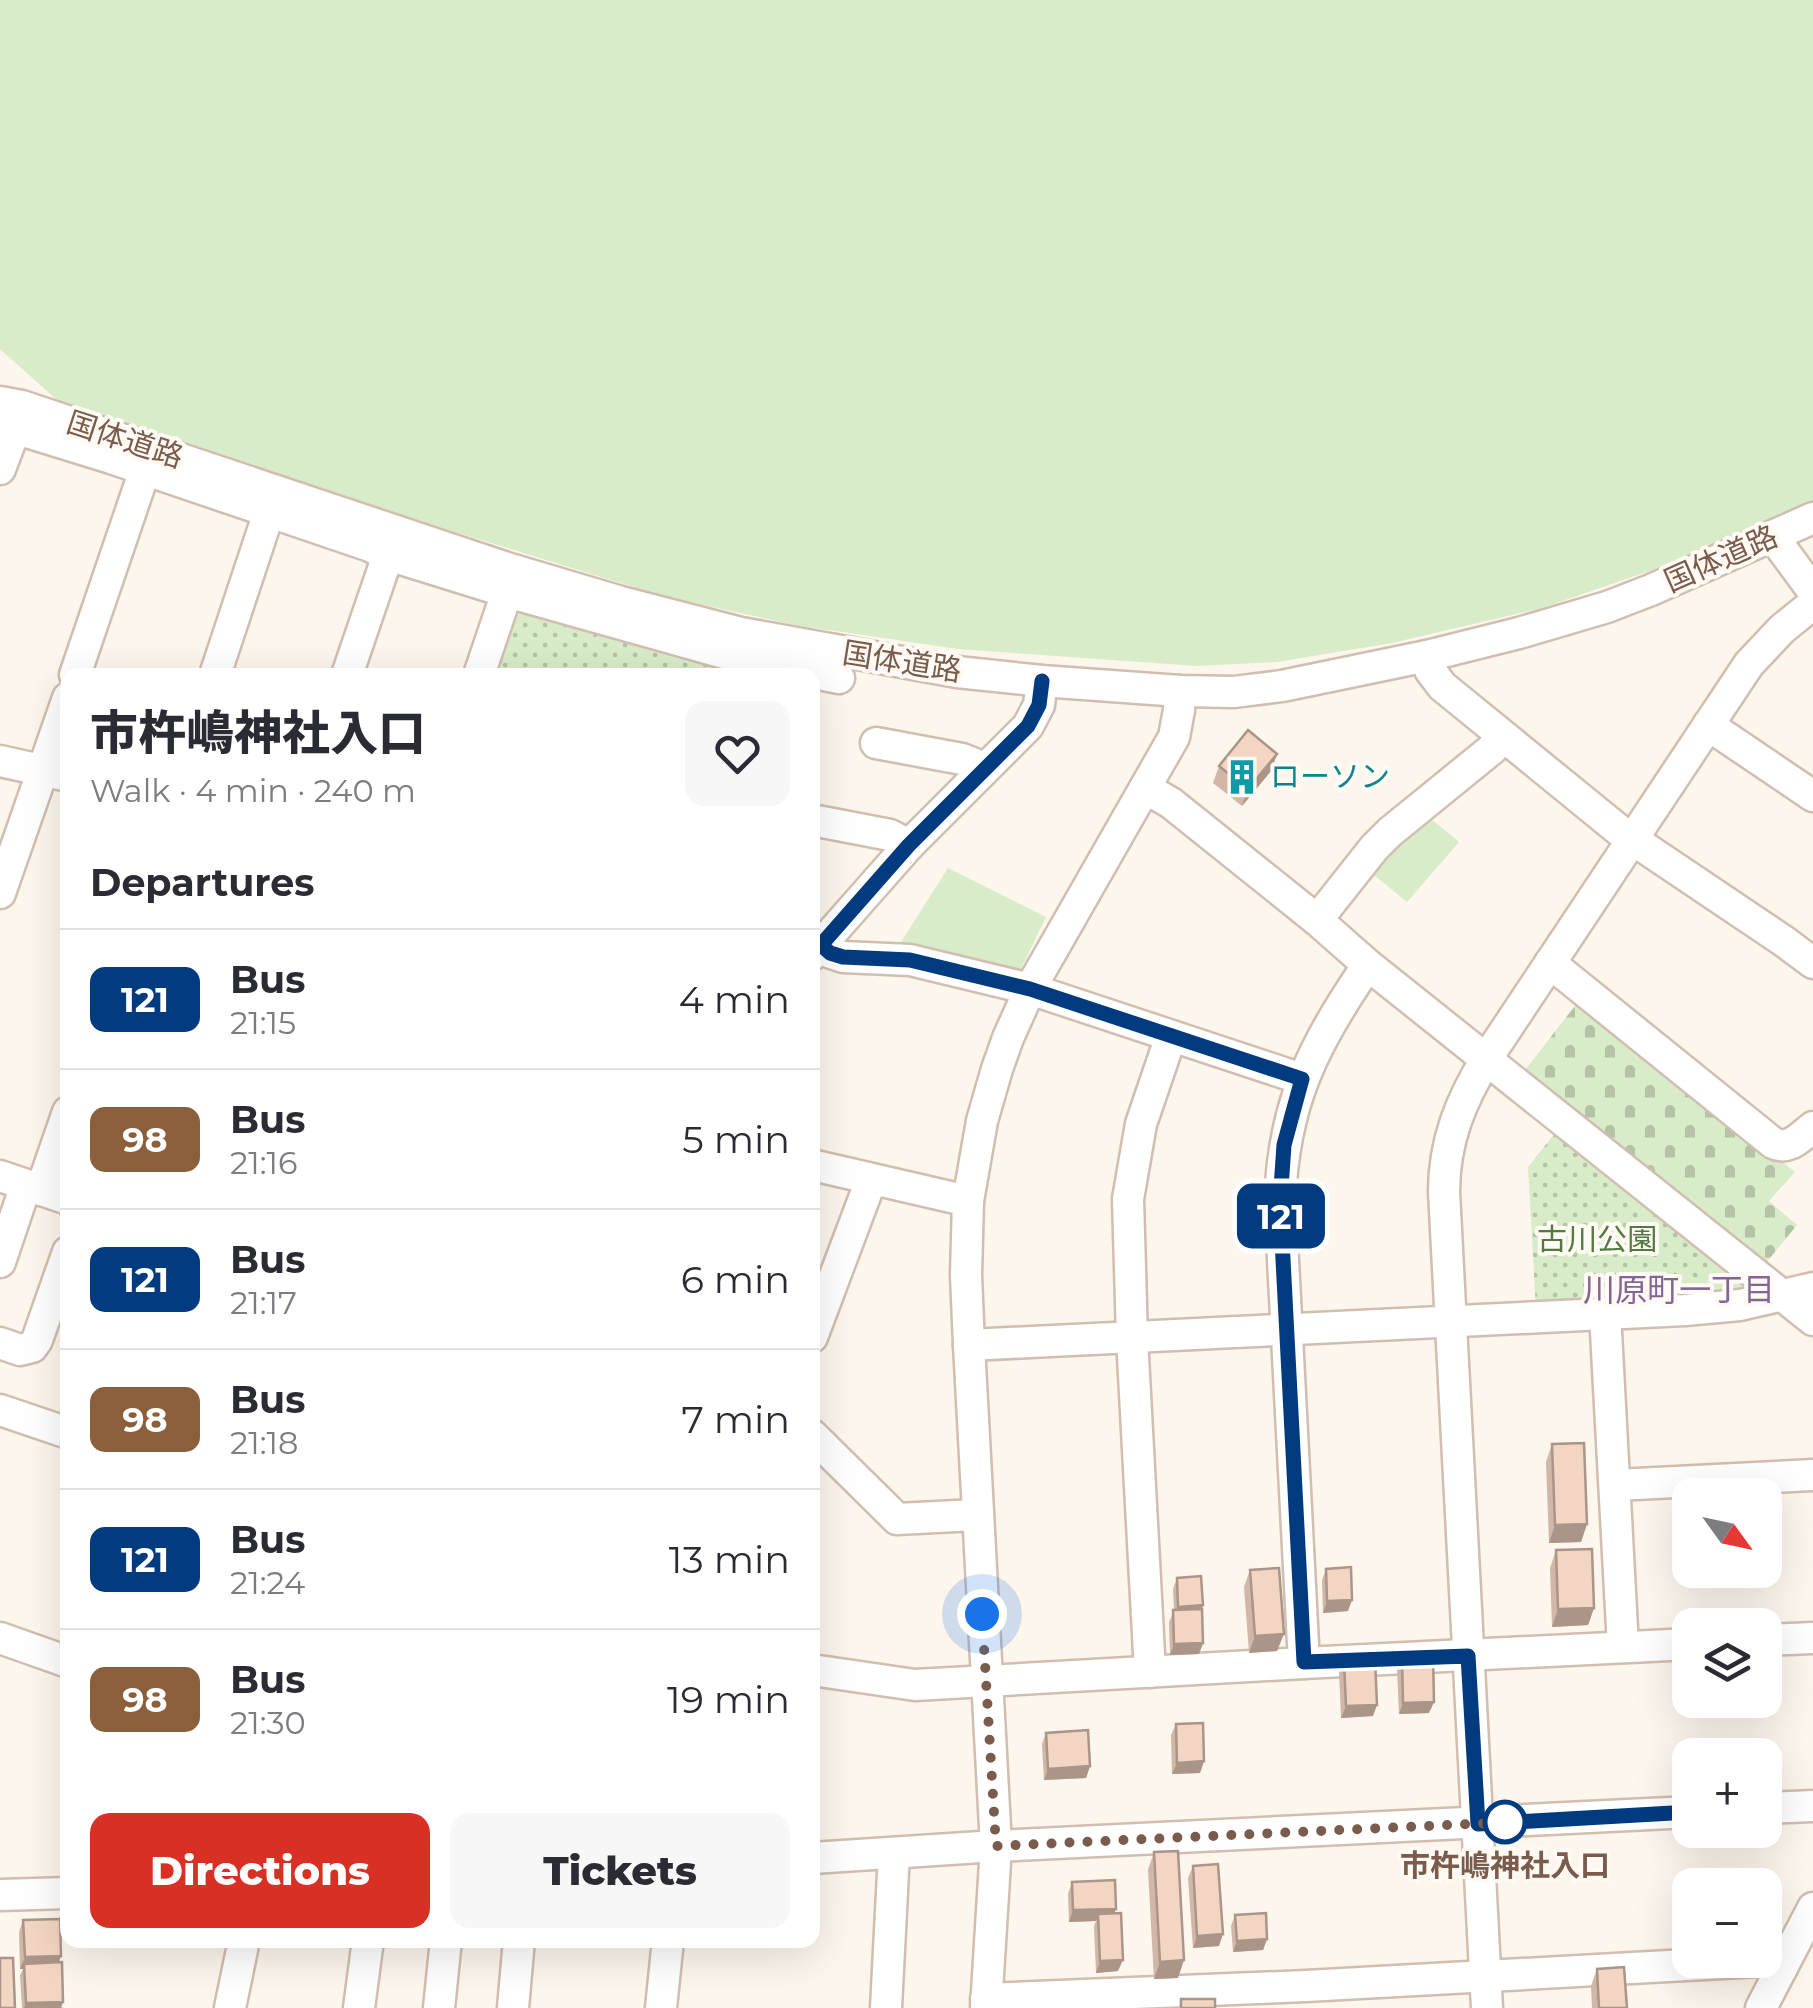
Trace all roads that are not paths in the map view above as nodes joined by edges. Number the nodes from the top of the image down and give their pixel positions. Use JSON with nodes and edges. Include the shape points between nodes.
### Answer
{"nodes":[{"id":1,"x":9,"y":416,"type":"edge"},
{"id":2,"x":149,"y":460,"type":"junction"},
{"id":3,"x":0,"y":469,"type":"edge"},
{"id":4,"x":269,"y":512,"type":"junction"},
{"id":5,"x":1813,"y":518,"type":"edge"},
{"id":6,"x":1775,"y":536,"type":"junction"},
{"id":7,"x":388,"y":554,"type":"junction"},
{"id":8,"x":1813,"y":591,"type":"edge"},
{"id":9,"x":507,"y":592,"type":"junction"},
{"id":10,"x":1813,"y":604,"type":"edge"},
{"id":11,"x":1426,"y":656,"type":"junction"},
{"id":12,"x":78,"y":668,"type":"edge"},
{"id":13,"x":216,"y":668,"type":"edge"},
{"id":14,"x":349,"y":668,"type":"edge"},
{"id":15,"x":481,"y":668,"type":"edge"},
{"id":16,"x":746,"y":668,"type":"edge"},
{"id":17,"x":820,"y":676,"type":"edge"},
{"id":18,"x":839,"y":678,"type":"dead end"},
{"id":19,"x":1042,"y":681,"type":"junction"},
{"id":20,"x":1180,"y":691,"type":"junction"},
{"id":21,"x":1708,"y":725,"type":"junction"},
{"id":22,"x":1503,"y":737,"type":"junction"},
{"id":23,"x":876,"y":743,"type":"dead end"},
{"id":24,"x":60,"y":744,"type":"edge"},
{"id":25,"x":0,"y":762,"type":"edge"},
{"id":26,"x":982,"y":772,"type":"junction"},
{"id":27,"x":55,"y":773,"type":"edge"},
{"id":28,"x":1145,"y":788,"type":"junction"},
{"id":29,"x":1813,"y":796,"type":"edge"},
{"id":30,"x":820,"y":822,"type":"edge"},
{"id":31,"x":1633,"y":840,"type":"junction"},
{"id":32,"x":909,"y":845,"type":"junction"},
{"id":33,"x":2,"y":882,"type":"edge"},
{"id":34,"x":1318,"y":920,"type":"junction"},
{"id":35,"x":820,"y":947,"type":"edge"},
{"id":36,"x":820,"y":951,"type":"edge"},
{"id":37,"x":1550,"y":963,"type":"junction"},
{"id":38,"x":1813,"y":963,"type":"edge"},
{"id":39,"x":1368,"y":964,"type":"junction"},
{"id":40,"x":1030,"y":989,"type":"junction"},
{"id":41,"x":1170,"y":1036,"type":"junction"},
{"id":42,"x":1487,"y":1058,"type":"junction"},
{"id":43,"x":1302,"y":1079,"type":"junction"},
{"id":44,"x":1813,"y":1127,"type":"edge"},
{"id":45,"x":60,"y":1130,"type":"edge"},
{"id":46,"x":820,"y":1167,"type":"edge"},
{"id":47,"x":870,"y":1180,"type":"junction"},
{"id":48,"x":34,"y":1187,"type":"edge"},
{"id":49,"x":968,"y":1201,"type":"junction"},
{"id":50,"x":0,"y":1262,"type":"edge"},
{"id":51,"x":60,"y":1273,"type":"edge"},
{"id":52,"x":1813,"y":1288,"type":"edge"},
{"id":53,"x":1783,"y":1296,"type":"junction"},
{"id":54,"x":1605,"y":1313,"type":"junction"},
{"id":55,"x":820,"y":1315,"type":"edge"},
{"id":56,"x":1813,"y":1320,"type":"edge"},
{"id":57,"x":1450,"y":1322,"type":"junction"},
{"id":58,"x":1287,"y":1330,"type":"junction"},
{"id":59,"x":1132,"y":1338,"type":"junction"},
{"id":60,"x":0,"y":1343,"type":"edge"},
{"id":61,"x":969,"y":1345,"type":"junction"},
{"id":62,"x":0,"y":1410,"type":"edge"},
{"id":63,"x":60,"y":1430,"type":"edge"},
{"id":64,"x":820,"y":1454,"type":"edge"},
{"id":65,"x":1813,"y":1476,"type":"edge"},
{"id":66,"x":1616,"y":1485,"type":"junction"},
{"id":67,"x":976,"y":1516,"type":"junction"},
{"id":68,"x":0,"y":1638,"type":"edge"},
{"id":69,"x":1813,"y":1638,"type":"edge"},
{"id":70,"x":1782,"y":1639,"type":"edge"},
{"id":71,"x":1672,"y":1645,"type":"edge"},
{"id":72,"x":1623,"y":1647,"type":"junction"},
{"id":73,"x":1468,"y":1656,"type":"junction"},
{"id":74,"x":60,"y":1659,"type":"edge"},
{"id":75,"x":1304,"y":1662,"type":"junction"},
{"id":76,"x":820,"y":1671,"type":"edge"},
{"id":77,"x":1150,"y":1672,"type":"junction"},
{"id":78,"x":986,"y":1681,"type":"junction"},
{"id":79,"x":1813,"y":1806,"type":"edge"},
{"id":80,"x":1782,"y":1807,"type":"edge"},
{"id":81,"x":1672,"y":1813,"type":"edge"},
{"id":82,"x":1478,"y":1824,"type":"junction"},
{"id":83,"x":996,"y":1846,"type":"junction"},
{"id":84,"x":894,"y":1853,"type":"junction"},
{"id":85,"x":820,"y":1858,"type":"edge"},
{"id":86,"x":60,"y":1894,"type":"edge"},
{"id":87,"x":0,"y":1895,"type":"edge"},
{"id":88,"x":1813,"y":1908,"type":"edge"},
{"id":89,"x":242,"y":1948,"type":"edge"},
{"id":90,"x":367,"y":1948,"type":"edge"},
{"id":91,"x":445,"y":1948,"type":"edge"},
{"id":92,"x":519,"y":1948,"type":"edge"},
{"id":93,"x":667,"y":1948,"type":"edge"},
{"id":94,"x":1672,"y":1966,"type":"edge"},
{"id":95,"x":1782,"y":1968,"type":"edge"},
{"id":96,"x":1486,"y":1976,"type":"junction"},
{"id":97,"x":1777,"y":1978,"type":"edge"},
{"id":98,"x":1318,"y":1996,"type":"edge"},
{"id":99,"x":1153,"y":2000,"type":"edge"},
{"id":100,"x":986,"y":2004,"type":"edge"},
{"id":101,"x":230,"y":2008,"type":"edge"},
{"id":102,"x":359,"y":2008,"type":"edge"},
{"id":103,"x":439,"y":2008,"type":"edge"},
{"id":104,"x":514,"y":2008,"type":"edge"},
{"id":105,"x":660,"y":2008,"type":"edge"},
{"id":106,"x":886,"y":2008,"type":"edge"},
{"id":107,"x":1487,"y":2008,"type":"edge"},
{"id":108,"x":1761,"y":2008,"type":"edge"}],
"edges":[{"from":1,"to":2,"type":"street"},
{"from":1,"to":3,"type":"street"},
{"from":2,"to":4,"type":"street"},
{"from":2,"to":12,"type":"street"},
{"from":2,"to":19,"type":"street","name":"国体道路","via":[[724,629],[876,659]]},
{"from":4,"to":7,"type":"street"},
{"from":4,"to":13,"type":"street"},
{"from":5,"to":6,"type":"street","name":"国体道路"},
{"from":6,"to":8,"type":"street"},
{"from":6,"to":11,"type":"street","name":"国体道路","via":[[1607,607]]},
{"from":7,"to":9,"type":"street"},
{"from":7,"to":14,"type":"street"},
{"from":9,"to":15,"type":"street"},
{"from":9,"to":16,"type":"street"},
{"from":10,"to":21,"type":"street","via":[[1760,651]]},
{"from":11,"to":20,"type":"street","name":"国体道路","via":[[1282,686]]},
{"from":11,"to":22,"type":"street","via":[[1442,686]]},
{"from":17,"to":18,"type":"street"},
{"from":19,"to":20,"type":"street","name":"国体道路"},
{"from":19,"to":26,"type":"street","via":[[1028,726]]},
{"from":20,"to":28,"type":"street","via":[[1174,737]]},
{"from":21,"to":29,"type":"street"},
{"from":21,"to":31,"type":"street"},
{"from":22,"to":31,"type":"street"},
{"from":22,"to":34,"type":"street","via":[[1390,832]]},
{"from":23,"to":26,"type":"street","via":[[962,759]]},
{"from":24,"to":27,"type":"street"},
{"from":25,"to":27,"type":"street"},
{"from":26,"to":32,"type":"street"},
{"from":27,"to":33,"type":"street"},
{"from":28,"to":34,"type":"street"},
{"from":28,"to":40,"type":"street"},
{"from":30,"to":32,"type":"street"},
{"from":31,"to":37,"type":"street"},
{"from":31,"to":38,"type":"street"},
{"from":32,"to":35,"type":"street"},
{"from":34,"to":39,"type":"street"},
{"from":36,"to":40,"type":"street","via":[[910,960]]},
{"from":37,"to":42,"type":"street"},
{"from":37,"to":44,"type":"street","via":[[1772,1143],[1790,1145]]},
{"from":39,"to":42,"type":"street"},
{"from":39,"to":43,"type":"street"},
{"from":40,"to":41,"type":"street"},
{"from":40,"to":49,"type":"street","via":[[992,1082]]},
{"from":41,"to":43,"type":"street"},
{"from":41,"to":59,"type":"street","via":[[1141,1124],[1128,1199]]},
{"from":42,"to":53,"type":"street"},
{"from":42,"to":57,"type":"street","via":[[1451,1130],[1444,1172]]},
{"from":43,"to":58,"type":"street","via":[[1281,1172]]},
{"from":45,"to":48,"type":"street"},
{"from":46,"to":47,"type":"street"},
{"from":47,"to":49,"type":"street"},
{"from":47,"to":55,"type":"street"},
{"from":48,"to":50,"type":"street"},
{"from":49,"to":61,"type":"street"},
{"from":51,"to":60,"type":"street","via":[[32,1348]]},
{"from":52,"to":53,"type":"street"},
{"from":53,"to":54,"type":"street"},
{"from":53,"to":56,"type":"street"},
{"from":54,"to":57,"type":"street"},
{"from":54,"to":66,"type":"street"},
{"from":57,"to":58,"type":"street"},
{"from":57,"to":73,"type":"street"},
{"from":58,"to":59,"type":"street"},
{"from":58,"to":75,"type":"street"},
{"from":59,"to":61,"type":"street"},
{"from":59,"to":77,"type":"street"},
{"from":61,"to":67,"type":"street"},
{"from":62,"to":63,"type":"street"},
{"from":64,"to":67,"type":"street","via":[[897,1519]]},
{"from":65,"to":66,"type":"street"},
{"from":66,"to":72,"type":"street"},
{"from":67,"to":78,"type":"street"},
{"from":68,"to":74,"type":"street"},
{"from":69,"to":70,"type":"street"},
{"from":71,"to":72,"type":"street"},
{"from":72,"to":73,"type":"street"},
{"from":73,"to":75,"type":"street"},
{"from":73,"to":82,"type":"street"},
{"from":75,"to":77,"type":"street"},
{"from":76,"to":78,"type":"street","via":[[915,1685]]},
{"from":77,"to":78,"type":"street"},
{"from":78,"to":83,"type":"street"},
{"from":79,"to":80,"type":"street"},
{"from":81,"to":82,"type":"street"},
{"from":82,"to":83,"type":"street"},
{"from":82,"to":96,"type":"street"},
{"from":83,"to":84,"type":"street"},
{"from":83,"to":100,"type":"street"},
{"from":84,"to":85,"type":"street"},
{"from":84,"to":106,"type":"street"},
{"from":86,"to":87,"type":"street"},
{"from":88,"to":95,"type":"street"},
{"from":89,"to":101,"type":"street"},
{"from":90,"to":102,"type":"street"},
{"from":91,"to":103,"type":"street"},
{"from":92,"to":104,"type":"street"},
{"from":93,"to":105,"type":"street"},
{"from":94,"to":96,"type":"street"},
{"from":96,"to":98,"type":"street"},
{"from":96,"to":107,"type":"street"},
{"from":97,"to":108,"type":"street"},
{"from":98,"to":99,"type":"street"},
{"from":99,"to":100,"type":"street"}]}
